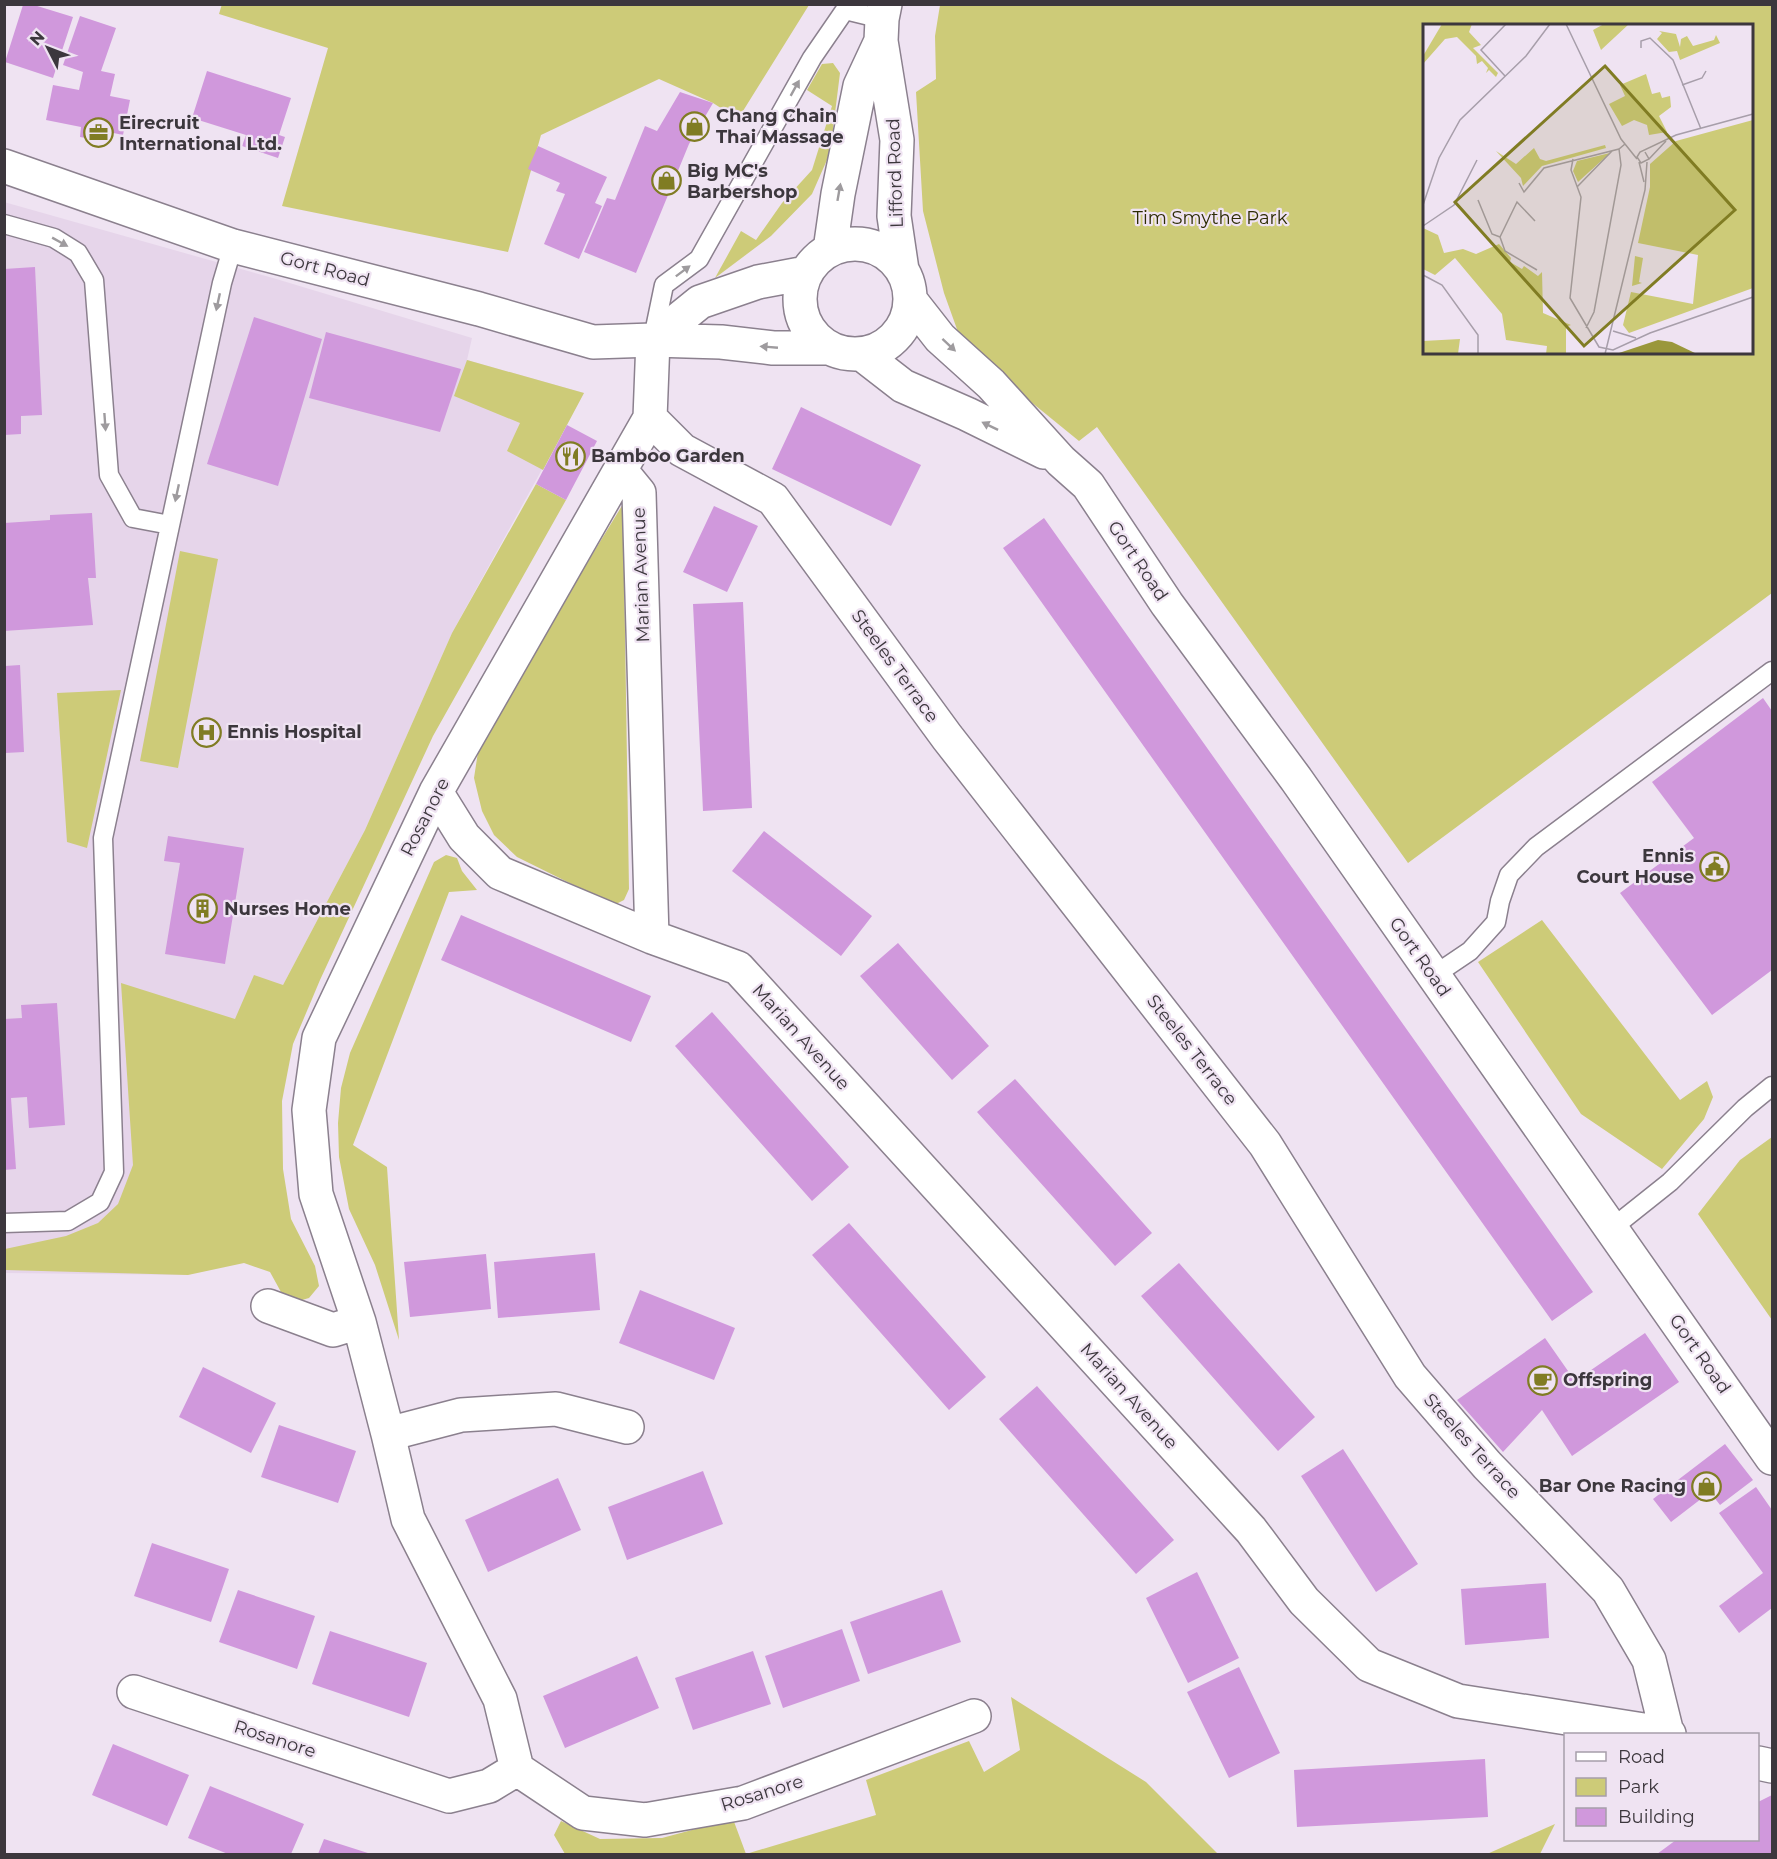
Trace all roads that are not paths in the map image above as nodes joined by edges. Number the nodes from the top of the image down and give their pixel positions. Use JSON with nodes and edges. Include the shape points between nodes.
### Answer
{"nodes":[{"id":1,"x":883,"y":21,"type":"edge"},
{"id":2,"x":4,"y":166,"type":"edge"},
{"id":3,"x":4,"y":224,"type":"edge"},
{"id":4,"x":233,"y":246,"type":"junction"},
{"id":5,"x":830,"y":250,"type":"junction"},
{"id":6,"x":902,"y":270,"type":"junction"},
{"id":7,"x":806,"y":273,"type":"junction"},
{"id":8,"x":911,"y":301,"type":"junction"},
{"id":9,"x":653,"y":340,"type":"junction"},
{"id":10,"x":827,"y":348,"type":"junction"},
{"id":11,"x":863,"y":355,"type":"junction"},
{"id":12,"x":650,"y":418,"type":"junction"},
{"id":13,"x":1061,"y":461,"type":"junction"},
{"id":14,"x":621,"y":471,"type":"junction"},
{"id":15,"x":170,"y":525,"type":"junction"},
{"id":16,"x":1773,"y":671,"type":"edge"},
{"id":17,"x":436,"y":792,"type":"junction"},
{"id":18,"x":652,"y":938,"type":"junction"},
{"id":19,"x":1433,"y":976,"type":"junction"},
{"id":20,"x":1773,"y":1086,"type":"edge"},
{"id":21,"x":4,"y":1223,"type":"edge"},
{"id":22,"x":1611,"y":1228,"type":"junction"},
{"id":23,"x":268,"y":1306,"type":"dead end"},
{"id":24,"x":359,"y":1322,"type":"junction"},
{"id":25,"x":627,"y":1427,"type":"dead end"},
{"id":26,"x":388,"y":1434,"type":"junction"},
{"id":27,"x":1773,"y":1458,"type":"edge"},
{"id":28,"x":134,"y":1692,"type":"dead end"},
{"id":29,"x":975,"y":1716,"type":"dead end"},
{"id":30,"x":1662,"y":1733,"type":"edge"},
{"id":31,"x":1668,"y":1733,"type":"edge"},
{"id":32,"x":517,"y":1769,"type":"junction"}],
"edges":[{"from":5,"to":1,"type":"street","one_way":true,"via":[[860,86]]},
{"from":1,"to":6,"type":"street","name":"Lifford Road","via":[[897,140],[894,216]]},
{"from":9,"to":1,"type":"lane","one_way":true,"via":[[664,285],[699,259],[812,58],[845,10]]},
{"from":2,"to":4,"type":"street","name":"Gort Road"},
{"from":3,"to":15,"type":"lane","one_way":true,"via":[[54,238],[78,253],[94,280],[109,475],[133,518]]},
{"from":4,"to":9,"type":"street","name":"Gort Road","via":[[593,342]]},
{"from":4,"to":15,"type":"lane","one_way":true},
{"from":5,"to":6,"type":"street","via":[[845,244],[863,244],[892,257]]},
{"from":5,"to":7,"type":"street"},
{"from":6,"to":8,"type":"street"},
{"from":7,"to":9,"type":"street","via":[[758,282],[700,302]]},
{"from":7,"to":10,"type":"street","via":[[800,307],[814,338]]},
{"from":8,"to":11,"type":"street","via":[[909,316],[896,336],[878,350]]},
{"from":8,"to":13,"type":"street","name":"Gort Road","one_way":true,"via":[[940,338],[991,384]]},
{"from":10,"to":9,"type":"street","name":"Gort Road","one_way":true},
{"from":9,"to":12,"type":"street","name":"Rosanore"},
{"from":10,"to":11,"type":"street"},
{"from":13,"to":11,"type":"street","name":"Gort Road","one_way":true,"via":[[903,386]]},
{"from":12,"to":14,"type":"street","name":"Rosanore"},
{"from":12,"to":31,"type":"street","name":"Steeles Terrace","via":[[682,450],[773,499],[947,737],[1265,1144],[1410,1376],[1487,1465],[1608,1590],[1650,1660]]},
{"from":13,"to":19,"type":"street","name":"Gort Road","via":[[1088,485],[1167,604],[1296,779]]},
{"from":14,"to":17,"type":"street","name":"Rosanore"},
{"from":14,"to":18,"type":"street","name":"Marian Avenue","via":[[639,493]]},
{"from":15,"to":21,"type":"lane","via":[[103,838],[114,1172],[100,1202],[68,1221]]},
{"from":16,"to":19,"type":"lane","via":[[1536,848],[1509,875],[1496,922],[1470,951]]},
{"from":17,"to":18,"type":"street","name":"Marian Avenue","via":[[464,837],[500,873]]},
{"from":17,"to":24,"type":"street","name":"Rosanore","via":[[319,1038],[309,1110],[316,1194]]},
{"from":18,"to":30,"type":"street","name":"Marian Avenue","via":[[738,968],[1251,1530],[1304,1601],[1369,1665],[1458,1701]]},
{"from":19,"to":22,"type":"street","name":"Gort Road"},
{"from":20,"to":22,"type":"lane","via":[[1670,1182]]},
{"from":22,"to":27,"type":"street","name":"Gort Road"},
{"from":23,"to":24,"type":"street","via":[[333,1330]]},
{"from":24,"to":26,"type":"street","name":"Rosanore"},
{"from":25,"to":26,"type":"street","via":[[556,1409],[461,1415]]},
{"from":26,"to":32,"type":"street","name":"Rosanore","via":[[408,1519],[500,1699]]},
{"from":28,"to":32,"type":"street","name":"Rosanore","via":[[449,1796],[489,1786]]},
{"from":29,"to":32,"type":"street","name":"Rosanore","via":[[743,1803],[645,1820],[583,1814]]}]}
